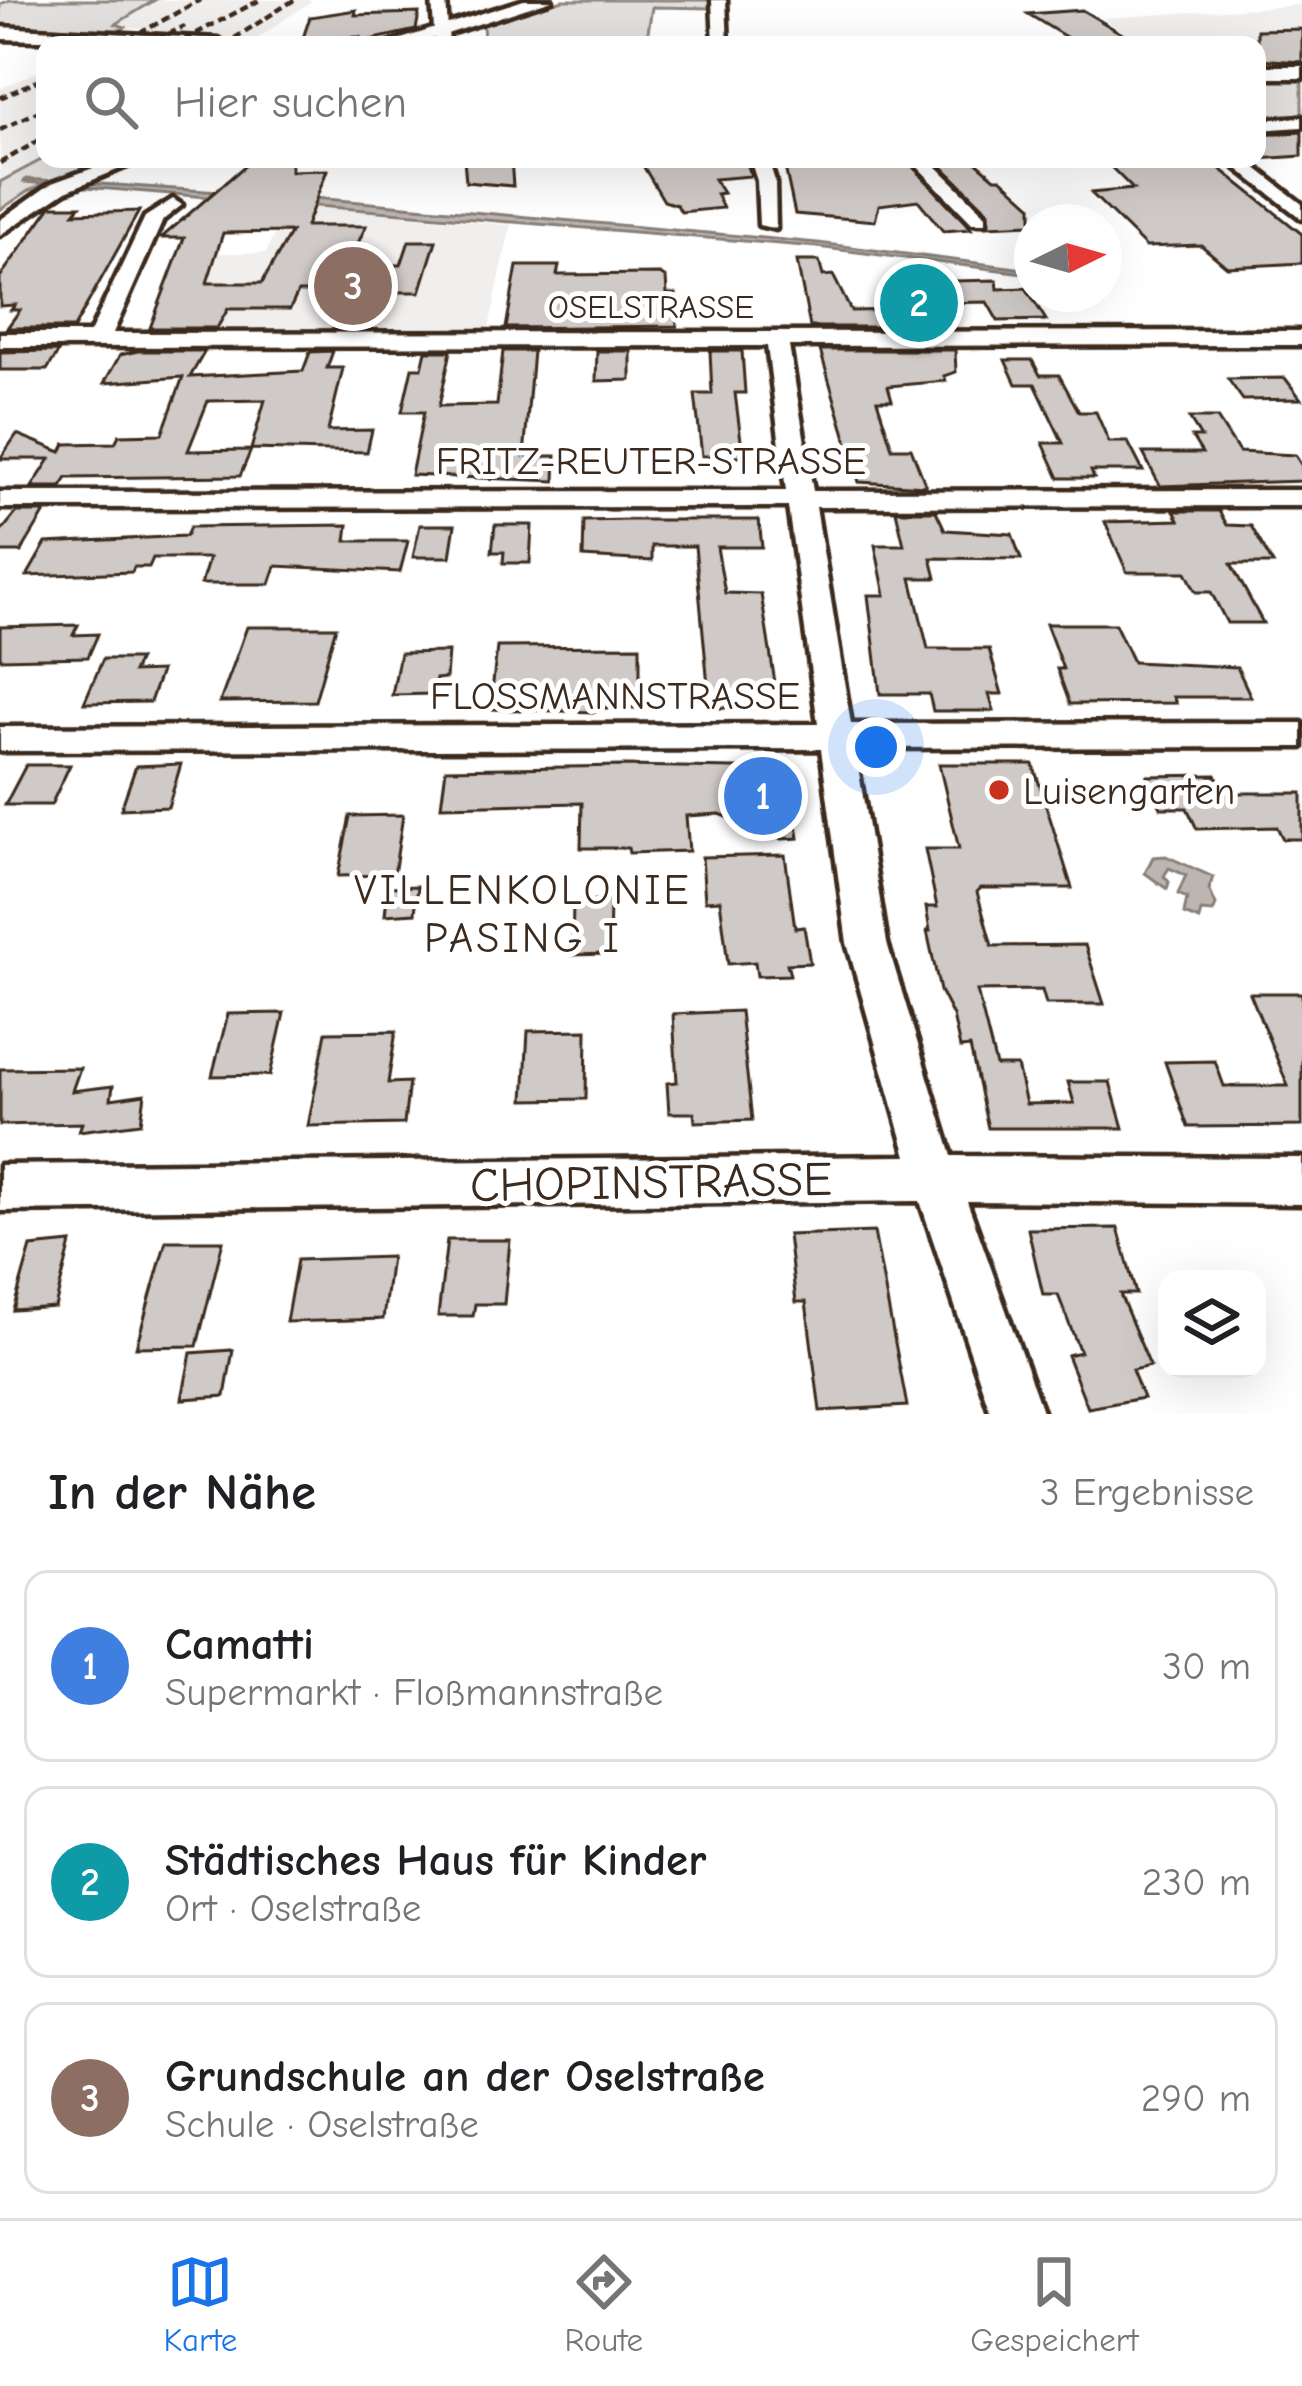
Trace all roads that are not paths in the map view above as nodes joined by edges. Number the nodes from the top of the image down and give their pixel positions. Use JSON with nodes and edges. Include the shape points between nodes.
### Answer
{"nodes":[{"id":1,"x":439,"y":0,"type":"edge"},
{"id":2,"x":543,"y":0,"type":"edge"},
{"id":3,"x":719,"y":0,"type":"edge"},
{"id":4,"x":448,"y":36,"type":"edge"},
{"id":5,"x":721,"y":36,"type":"edge"},
{"id":6,"x":0,"y":38,"type":"edge"},
{"id":7,"x":36,"y":39,"type":"edge"},
{"id":8,"x":36,"y":40,"type":"edge"},
{"id":9,"x":1302,"y":71,"type":"edge"},
{"id":10,"x":1266,"y":72,"type":"edge"},
{"id":11,"x":1302,"y":122,"type":"edge"},
{"id":12,"x":1266,"y":124,"type":"edge"},
{"id":13,"x":109,"y":168,"type":"edge"},
{"id":14,"x":762,"y":168,"type":"edge"},
{"id":15,"x":928,"y":168,"type":"edge"},
{"id":16,"x":1245,"y":168,"type":"edge"},
{"id":17,"x":173,"y":205,"type":"dead end"},
{"id":18,"x":1302,"y":213,"type":"edge"},
{"id":19,"x":979,"y":219,"type":"dead end"},
{"id":20,"x":769,"y":225,"type":"dead end"},
{"id":21,"x":0,"y":229,"type":"edge"},
{"id":22,"x":1302,"y":338,"type":"edge"},
{"id":23,"x":777,"y":339,"type":"junction"},
{"id":24,"x":0,"y":340,"type":"edge"},
{"id":25,"x":98,"y":340,"type":"junction"},
{"id":26,"x":1302,"y":498,"type":"edge"},
{"id":27,"x":801,"y":499,"type":"junction"},
{"id":28,"x":0,"y":500,"type":"edge"},
{"id":29,"x":1302,"y":735,"type":"edge"},
{"id":30,"x":839,"y":736,"type":"junction"},
{"id":31,"x":0,"y":739,"type":"edge"},
{"id":32,"x":936,"y":1178,"type":"junction"},
{"id":33,"x":1302,"y":1181,"type":"edge"},
{"id":34,"x":0,"y":1188,"type":"edge"},
{"id":35,"x":1017,"y":1414,"type":"edge"}],
"edges":[{"from":1,"to":4,"type":"street"},
{"from":2,"to":4,"type":"main road"},
{"from":3,"to":5,"type":"street"},
{"from":6,"to":7,"type":"main road"},
{"from":6,"to":8,"type":"main road"},
{"from":9,"to":10,"type":"main road"},
{"from":11,"to":12,"type":"street"},
{"from":13,"to":21,"type":"street","via":[[69,182]]},
{"from":14,"to":20,"type":"street"},
{"from":15,"to":19,"type":"street"},
{"from":16,"to":18,"type":"street"},
{"from":17,"to":25,"type":"street","via":[[155,217]]},
{"from":22,"to":23,"type":"street","name":"OSELSTRASSE"},
{"from":23,"to":25,"type":"street","name":"OSELSTRASSE"},
{"from":23,"to":27,"type":"street"},
{"from":24,"to":25,"type":"street","name":"OSELSTRASSE"},
{"from":26,"to":27,"type":"street","name":"FRITZ-REUTER-STRASSE"},
{"from":27,"to":28,"type":"street","name":"FRITZ-REUTER-STRASSE"},
{"from":27,"to":30,"type":"street"},
{"from":29,"to":30,"type":"street","name":"FLOSSMANNSTRASSE"},
{"from":30,"to":31,"type":"street","name":"FLOSSMANNSTRASSE"},
{"from":30,"to":32,"type":"street","via":[[867,944]]},
{"from":32,"to":33,"type":"street","name":"CHOPINSTRASSE"},
{"from":32,"to":34,"type":"street","name":"CHOPINSTRASSE"},
{"from":32,"to":35,"type":"street"}]}
